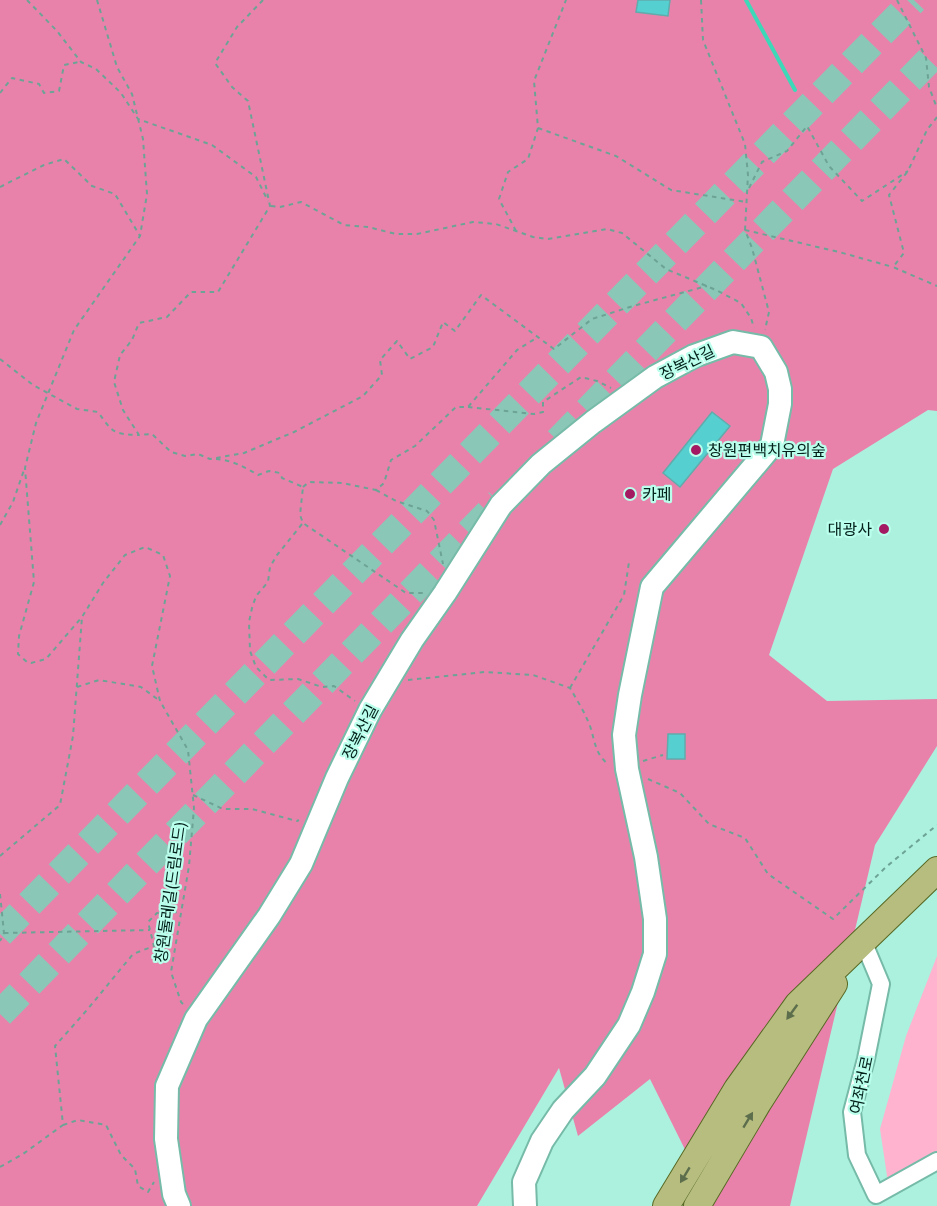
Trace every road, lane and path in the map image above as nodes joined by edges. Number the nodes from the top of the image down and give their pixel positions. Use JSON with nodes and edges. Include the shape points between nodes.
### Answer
{"nodes":[{"id":1,"x":27,"y":0,"type":"edge"},
{"id":2,"x":97,"y":0,"type":"edge"},
{"id":3,"x":263,"y":0,"type":"edge"},
{"id":4,"x":566,"y":0,"type":"edge"},
{"id":5,"x":701,"y":0,"type":"edge"},
{"id":6,"x":897,"y":0,"type":"edge"},
{"id":7,"x":81,"y":62,"type":"junction"},
{"id":8,"x":0,"y":93,"type":"edge"},
{"id":9,"x":937,"y":108,"type":"edge"},
{"id":10,"x":937,"y":117,"type":"edge"},
{"id":11,"x":138,"y":119,"type":"junction"},
{"id":12,"x":538,"y":128,"type":"junction"},
{"id":13,"x":908,"y":171,"type":"junction"},
{"id":14,"x":0,"y":187,"type":"edge"},
{"id":15,"x":747,"y":191,"type":"junction"},
{"id":16,"x":747,"y":202,"type":"junction"},
{"id":17,"x":270,"y":206,"type":"junction"},
{"id":18,"x":745,"y":230,"type":"junction"},
{"id":19,"x":516,"y":231,"type":"junction"},
{"id":20,"x":140,"y":236,"type":"junction"},
{"id":21,"x":893,"y":267,"type":"junction"},
{"id":22,"x":707,"y":286,"type":"junction"},
{"id":23,"x":937,"y":286,"type":"edge"},
{"id":24,"x":538,"y":337,"type":"junction"},
{"id":25,"x":761,"y":347,"type":"junction"},
{"id":26,"x":0,"y":359,"type":"edge"},
{"id":27,"x":48,"y":393,"type":"junction"},
{"id":28,"x":626,"y":396,"type":"junction"},
{"id":29,"x":468,"y":407,"type":"junction"},
{"id":30,"x":138,"y":435,"type":"junction"},
{"id":31,"x":210,"y":459,"type":"junction"},
{"id":32,"x":25,"y":468,"type":"junction"},
{"id":33,"x":303,"y":487,"type":"junction"},
{"id":34,"x":376,"y":490,"type":"junction"},
{"id":35,"x":303,"y":523,"type":"junction"},
{"id":36,"x":0,"y":525,"type":"edge"},
{"id":37,"x":629,"y":561,"type":"dead end"},
{"id":38,"x":462,"y":565,"type":"junction"},
{"id":39,"x":445,"y":593,"type":"junction"},
{"id":40,"x":82,"y":617,"type":"junction"},
{"id":41,"x":391,"y":675,"type":"junction"},
{"id":42,"x":77,"y":687,"type":"junction"},
{"id":43,"x":570,"y":688,"type":"junction"},
{"id":44,"x":160,"y":701,"type":"junction"},
{"id":45,"x":372,"y":707,"type":"junction"},
{"id":46,"x":627,"y":768,"type":"junction"},
{"id":47,"x":192,"y":795,"type":"junction"},
{"id":48,"x":324,"y":809,"type":"junction"},
{"id":49,"x":937,"y":825,"type":"edge"},
{"id":50,"x":0,"y":856,"type":"edge"},
{"id":51,"x":937,"y":870,"type":"edge"},
{"id":52,"x":0,"y":894,"type":"edge"},
{"id":53,"x":181,"y":912,"type":"junction"},
{"id":54,"x":150,"y":930,"type":"junction"},
{"id":55,"x":4,"y":933,"type":"junction"},
{"id":56,"x":0,"y":941,"type":"edge"},
{"id":57,"x":863,"y":941,"type":"junction"},
{"id":58,"x":196,"y":1019,"type":"junction"},
{"id":59,"x":63,"y":1125,"type":"junction"},
{"id":60,"x":168,"y":1154,"type":"junction"},
{"id":61,"x":937,"y":1161,"type":"edge"},
{"id":62,"x":0,"y":1167,"type":"edge"},
{"id":63,"x":179,"y":1206,"type":"edge"},
{"id":64,"x":525,"y":1206,"type":"edge"},
{"id":65,"x":666,"y":1206,"type":"edge"},
{"id":66,"x":697,"y":1206,"type":"edge"}],
"edges":[{"from":1,"to":7,"type":"path"},
{"from":2,"to":11,"type":"path","name":"창원둘레길(드림로드)","via":[[117,68],[132,94]]},
{"from":3,"to":17,"type":"path","via":[[237,27],[215,63],[248,101]]},
{"from":4,"to":12,"type":"path","via":[[534,81]]},
{"from":5,"to":15,"type":"path","via":[[703,40],[746,144]]},
{"from":6,"to":9,"type":"path","via":[[926,58],[929,87]]},
{"from":7,"to":8,"type":"path","via":[[64,65],[59,91],[44,93],[39,84],[12,78]]},
{"from":7,"to":11,"type":"path","via":[[105,77]]},
{"from":10,"to":13,"type":"path"},
{"from":11,"to":17,"type":"path","via":[[212,145],[256,177]]},
{"from":11,"to":20,"type":"path","name":"창원둘레길(드림로드)","via":[[145,152],[147,194]]},
{"from":12,"to":16,"type":"path","via":[[616,156],[671,190]]},
{"from":12,"to":19,"type":"path","via":[[528,159],[508,172],[499,199]]},
{"from":13,"to":15,"type":"path","via":[[862,201],[829,166],[807,126],[787,151],[762,162]]},
{"from":13,"to":21,"type":"path","via":[[889,195],[904,253]]},
{"from":14,"to":20,"type":"path","via":[[64,159],[92,186],[116,194]]},
{"from":15,"to":16,"type":"path"},
{"from":16,"to":18,"type":"path"},
{"from":17,"to":19,"type":"path","via":[[301,202],[344,225],[396,234],[417,234],[473,222]]},
{"from":17,"to":30,"type":"path","via":[[218,292],[191,292],[167,317],[139,323],[120,355],[114,382],[123,410]]},
{"from":18,"to":21,"type":"path"},
{"from":18,"to":25,"type":"path","via":[[769,312]]},
{"from":19,"to":22,"type":"path","via":[[548,239],[607,228],[622,233],[666,269]]},
{"from":20,"to":27,"type":"path","name":"창원둘레길(드림로드)","via":[[74,330]]},
{"from":21,"to":23,"type":"path"},
{"from":22,"to":24,"type":"path","via":[[592,319],[554,349]]},
{"from":22,"to":25,"type":"path","via":[[741,303],[752,318]]},
{"from":24,"to":29,"type":"path","via":[[517,350]]},
{"from":24,"to":31,"type":"path","via":[[481,294],[455,331],[443,322],[433,347],[410,359],[397,341],[380,360],[382,375],[363,396],[244,453]]},
{"from":25,"to":28,"type":"street","name":"장복산길","via":[[733,342],[694,356]]},
{"from":25,"to":46,"type":"street","via":[[776,372],[780,389],[772,445],[652,587],[624,735]]},
{"from":26,"to":27,"type":"path"},
{"from":27,"to":30,"type":"path","via":[[77,409],[98,412],[117,434]]},
{"from":27,"to":32,"type":"path","name":"창원둘레길(드림로드)"},
{"from":28,"to":29,"type":"path","via":[[581,377],[543,402],[543,412]]},
{"from":28,"to":38,"type":"street","name":"장복산길","via":[[541,464],[509,496]]},
{"from":29,"to":34,"type":"path","via":[[456,407],[415,446],[391,460],[384,483]]},
{"from":30,"to":31,"type":"path","via":[[152,434],[171,452]]},
{"from":31,"to":33,"type":"path","via":[[241,465],[258,476],[269,471],[280,473],[282,478]]},
{"from":32,"to":36,"type":"path"},
{"from":32,"to":40,"type":"path","name":"창원둘레길(드림로드)","via":[[34,582],[18,654],[31,663],[46,659]]},
{"from":33,"to":34,"type":"path","via":[[309,482],[342,483]]},
{"from":33,"to":35,"type":"path"},
{"from":34,"to":38,"type":"path","via":[[427,511],[434,520],[443,565]]},
{"from":35,"to":39,"type":"path","via":[[406,593]]},
{"from":35,"to":45,"type":"path","via":[[277,555],[268,582],[254,600],[249,622],[250,651],[256,667],[269,680],[298,679],[322,687],[334,686],[354,701]]},
{"from":37,"to":43,"type":"path","via":[[624,595]]},
{"from":38,"to":39,"type":"street","name":"장복산길"},
{"from":39,"to":41,"type":"street","name":"장복산길"},
{"from":40,"to":42,"type":"path"},
{"from":40,"to":44,"type":"path","name":"창원둘레길(드림로드)","via":[[125,555],[145,547],[163,555],[170,576],[152,666]]},
{"from":41,"to":43,"type":"path","via":[[405,681],[485,672],[533,675]]},
{"from":41,"to":45,"type":"street","name":"장복산길"},
{"from":42,"to":44,"type":"path","via":[[99,680],[141,687]]},
{"from":42,"to":50,"type":"path","via":[[73,736],[60,805]]},
{"from":43,"to":46,"type":"path","via":[[603,760]]},
{"from":44,"to":47,"type":"path","name":"창원둘레길(드림로드)","via":[[188,750]]},
{"from":45,"to":48,"type":"street","name":"장복산길"},
{"from":46,"to":49,"type":"path","via":[[680,793],[709,824],[745,838],[768,874],[833,919],[886,867]]},
{"from":46,"to":64,"type":"street","via":[[646,857],[655,919],[655,954],[628,1026],[595,1076],[563,1110],[542,1141],[524,1182]]},
{"from":47,"to":48,"type":"path","via":[[223,809],[252,809],[297,821]]},
{"from":47,"to":53,"type":"path","name":"창원둘레길(드림로드)","via":[[192,841]]},
{"from":48,"to":58,"type":"street","name":"장복산길","via":[[301,864]]},
{"from":51,"to":57,"type":"main road"},
{"from":52,"to":55,"type":"path"},
{"from":53,"to":54,"type":"path","via":[[157,913],[148,922]]},
{"from":53,"to":58,"type":"path","name":"창원둘레길(드림로드)","via":[[171,972],[181,1002]]},
{"from":54,"to":55,"type":"path"},
{"from":54,"to":59,"type":"path","via":[[154,945],[133,954],[55,1046]]},
{"from":55,"to":56,"type":"path"},
{"from":57,"to":61,"type":"street","name":"여좌천로","via":[[881,984],[852,1112],[857,1155],[876,1194]]},
{"from":57,"to":65,"type":"main road","one_way":true,"via":[[798,1004],[737,1089]]},
{"from":66,"to":57,"type":"main road","one_way":true},
{"from":58,"to":60,"type":"street","name":"장복산길","via":[[167,1086]]},
{"from":59,"to":60,"type":"path","via":[[78,1120],[106,1125],[121,1155],[135,1169],[138,1186],[148,1192]]},
{"from":59,"to":62,"type":"path"},
{"from":60,"to":63,"type":"street","name":"장복산길"}]}
